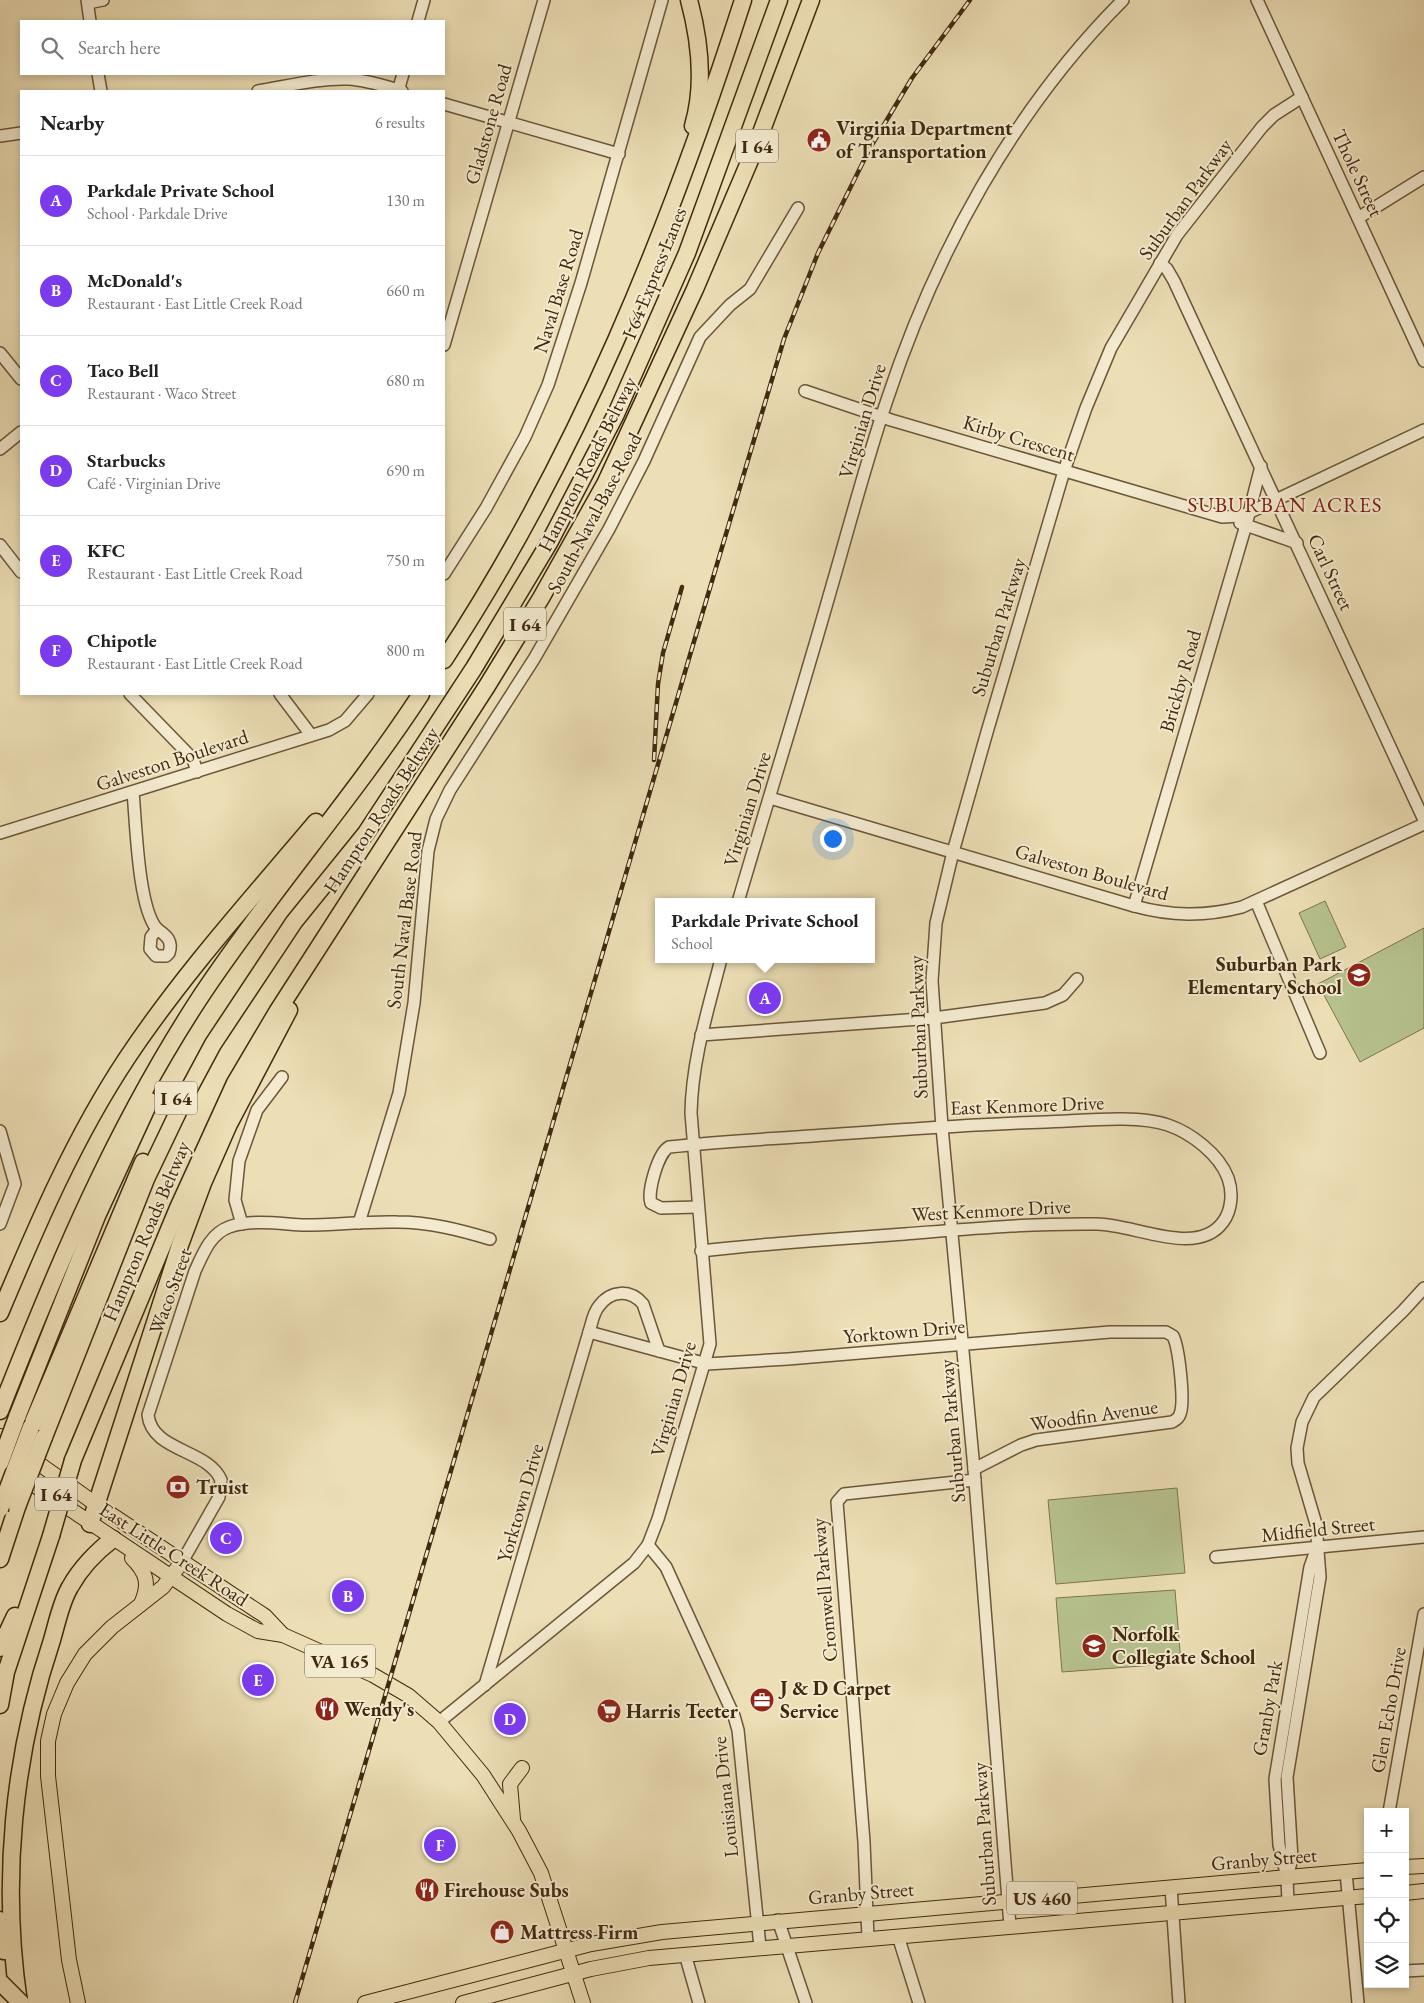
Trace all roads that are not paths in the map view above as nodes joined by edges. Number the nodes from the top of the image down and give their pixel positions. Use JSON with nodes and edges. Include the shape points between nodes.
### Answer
{"nodes":[{"id":1,"x":103,"y":0,"type":"edge"},
{"id":2,"x":424,"y":0,"type":"edge"},
{"id":3,"x":544,"y":0,"type":"edge"},
{"id":4,"x":662,"y":0,"type":"edge"},
{"id":5,"x":689,"y":0,"type":"edge"},
{"id":6,"x":743,"y":0,"type":"edge"},
{"id":7,"x":779,"y":0,"type":"edge"},
{"id":8,"x":811,"y":0,"type":"edge"},
{"id":9,"x":823,"y":0,"type":"edge"},
{"id":10,"x":1122,"y":0,"type":"edge"},
{"id":11,"x":1257,"y":0,"type":"edge"},
{"id":12,"x":87,"y":1,"type":"edge"},
{"id":13,"x":90,"y":20,"type":"edge"},
{"id":14,"x":418,"y":20,"type":"edge"},
{"id":15,"x":98,"y":75,"type":"edge"},
{"id":16,"x":403,"y":75,"type":"edge"},
{"id":17,"x":101,"y":90,"type":"edge"},
{"id":18,"x":265,"y":90,"type":"edge"},
{"id":19,"x":396,"y":90,"type":"edge"},
{"id":20,"x":399,"y":90,"type":"edge"},
{"id":21,"x":1302,"y":96,"type":"junction"},
{"id":22,"x":445,"y":104,"type":"edge"},
{"id":23,"x":508,"y":122,"type":"junction"},
{"id":24,"x":20,"y":133,"type":"edge"},
{"id":25,"x":0,"y":137,"type":"edge"},
{"id":26,"x":20,"y":139,"type":"edge"},
{"id":27,"x":618,"y":154,"type":"junction"},
{"id":28,"x":1424,"y":178,"type":"edge"},
{"id":29,"x":798,"y":208,"type":"dead end"},
{"id":30,"x":1358,"y":218,"type":"junction"},
{"id":31,"x":665,"y":225,"type":"junction"},
{"id":32,"x":1160,"y":263,"type":"junction"},
{"id":33,"x":695,"y":289,"type":"junction"},
{"id":34,"x":445,"y":342,"type":"edge"},
{"id":35,"x":0,"y":353,"type":"edge"},
{"id":36,"x":1424,"y":361,"type":"edge"},
{"id":37,"x":20,"y":378,"type":"edge"},
{"id":38,"x":805,"y":391,"type":"dead end"},
{"id":39,"x":882,"y":417,"type":"junction"},
{"id":40,"x":1424,"y":430,"type":"edge"},
{"id":41,"x":20,"y":433,"type":"edge"},
{"id":42,"x":0,"y":449,"type":"edge"},
{"id":43,"x":1261,"y":466,"type":"junction"},
{"id":44,"x":1064,"y":471,"type":"junction"},
{"id":45,"x":1276,"y":498,"type":"junction"},
{"id":46,"x":1250,"y":512,"type":"junction"},
{"id":47,"x":1222,"y":518,"type":"junction"},
{"id":48,"x":1246,"y":525,"type":"junction"},
{"id":49,"x":1297,"y":543,"type":"junction"},
{"id":50,"x":0,"y":545,"type":"edge"},
{"id":51,"x":20,"y":571,"type":"edge"},
{"id":52,"x":445,"y":572,"type":"edge"},
{"id":53,"x":485,"y":594,"type":"junction"},
{"id":54,"x":445,"y":646,"type":"edge"},
{"id":55,"x":445,"y":658,"type":"edge"},
{"id":56,"x":131,"y":695,"type":"edge"},
{"id":57,"x":281,"y":695,"type":"edge"},
{"id":58,"x":367,"y":695,"type":"edge"},
{"id":59,"x":411,"y":695,"type":"edge"},
{"id":60,"x":420,"y":695,"type":"edge"},
{"id":61,"x":312,"y":735,"type":"junction"},
{"id":62,"x":197,"y":772,"type":"junction"},
{"id":63,"x":133,"y":792,"type":"junction"},
{"id":64,"x":770,"y":798,"type":"junction"},
{"id":65,"x":1424,"y":820,"type":"edge"},
{"id":66,"x":1424,"y":824,"type":"edge"},
{"id":67,"x":0,"y":833,"type":"edge"},
{"id":68,"x":952,"y":852,"type":"junction"},
{"id":69,"x":739,"y":898,"type":"edge"},
{"id":70,"x":1256,"y":901,"type":"junction"},
{"id":71,"x":1134,"y":906,"type":"junction"},
{"id":72,"x":260,"y":914,"type":"junction"},
{"id":73,"x":157,"y":929,"type":"dead end"},
{"id":74,"x":322,"y":940,"type":"junction"},
{"id":75,"x":721,"y":963,"type":"edge"},
{"id":76,"x":1077,"y":980,"type":"dead end"},
{"id":77,"x":934,"y":1018,"type":"junction"},
{"id":78,"x":701,"y":1035,"type":"junction"},
{"id":79,"x":1320,"y":1052,"type":"dead end"},
{"id":80,"x":282,"y":1077,"type":"dead end"},
{"id":81,"x":942,"y":1127,"type":"junction"},
{"id":82,"x":0,"y":1131,"type":"edge"},
{"id":83,"x":693,"y":1144,"type":"junction"},
{"id":84,"x":1225,"y":1172,"type":"joint"},
{"id":85,"x":698,"y":1207,"type":"junction"},
{"id":86,"x":359,"y":1223,"type":"junction"},
{"id":87,"x":0,"y":1224,"type":"edge"},
{"id":88,"x":242,"y":1224,"type":"junction"},
{"id":89,"x":951,"y":1230,"type":"junction"},
{"id":90,"x":490,"y":1240,"type":"dead end"},
{"id":91,"x":702,"y":1251,"type":"junction"},
{"id":92,"x":1424,"y":1288,"type":"edge"},
{"id":93,"x":0,"y":1313,"type":"edge"},
{"id":94,"x":589,"y":1332,"type":"junction"},
{"id":95,"x":1154,"y":1332,"type":"joint"},
{"id":96,"x":963,"y":1345,"type":"junction"},
{"id":97,"x":659,"y":1352,"type":"junction"},
{"id":98,"x":704,"y":1363,"type":"junction"},
{"id":99,"x":2,"y":1407,"type":"edge"},
{"id":100,"x":37,"y":1432,"type":"junction"},
{"id":101,"x":0,"y":1436,"type":"edge"},
{"id":102,"x":0,"y":1462,"type":"edge"},
{"id":103,"x":975,"y":1474,"type":"junction"},
{"id":104,"x":97,"y":1505,"type":"junction"},
{"id":105,"x":0,"y":1509,"type":"edge"},
{"id":106,"x":90,"y":1524,"type":"junction"},
{"id":107,"x":48,"y":1533,"type":"junction"},
{"id":108,"x":1424,"y":1537,"type":"edge"},
{"id":109,"x":113,"y":1539,"type":"junction"},
{"id":110,"x":648,"y":1545,"type":"junction"},
{"id":111,"x":1318,"y":1547,"type":"junction"},
{"id":112,"x":1216,"y":1556,"type":"dead end"},
{"id":113,"x":0,"y":1559,"type":"edge"},
{"id":114,"x":182,"y":1562,"type":"junction"},
{"id":115,"x":171,"y":1577,"type":"junction"},
{"id":116,"x":140,"y":1605,"type":"junction"},
{"id":117,"x":1424,"y":1614,"type":"edge"},
{"id":118,"x":283,"y":1635,"type":"junction"},
{"id":119,"x":1,"y":1646,"type":"edge"},
{"id":120,"x":485,"y":1685,"type":"junction"},
{"id":121,"x":0,"y":1705,"type":"edge"},
{"id":122,"x":439,"y":1722,"type":"junction"},
{"id":123,"x":522,"y":1768,"type":"dead end"},
{"id":124,"x":1390,"y":1808,"type":"edge"},
{"id":125,"x":513,"y":1822,"type":"junction"},
{"id":126,"x":1424,"y":1866,"type":"edge"},
{"id":127,"x":1409,"y":1867,"type":"edge"},
{"id":128,"x":1364,"y":1870,"type":"edge"},
{"id":129,"x":1346,"y":1872,"type":"junction"},
{"id":130,"x":1287,"y":1877,"type":"junction"},
{"id":131,"x":1171,"y":1887,"type":"junction"},
{"id":132,"x":1424,"y":1891,"type":"edge"},
{"id":133,"x":1409,"y":1892,"type":"edge"},
{"id":134,"x":1364,"y":1896,"type":"edge"},
{"id":135,"x":1349,"y":1898,"type":"junction"},
{"id":136,"x":1008,"y":1901,"type":"junction"},
{"id":137,"x":1288,"y":1903,"type":"junction"},
{"id":138,"x":867,"y":1913,"type":"junction"},
{"id":139,"x":1172,"y":1913,"type":"junction"},
{"id":140,"x":0,"y":1920,"type":"edge"},
{"id":141,"x":778,"y":1920,"type":"junction"},
{"id":142,"x":757,"y":1922,"type":"junction"},
{"id":143,"x":1010,"y":1926,"type":"junction"},
{"id":144,"x":898,"y":1936,"type":"junction"},
{"id":145,"x":868,"y":1938,"type":"junction"},
{"id":146,"x":786,"y":1945,"type":"junction"},
{"id":147,"x":760,"y":1947,"type":"junction"},
{"id":148,"x":567,"y":1950,"type":"junction"},
{"id":149,"x":685,"y":1954,"type":"junction"},
{"id":150,"x":69,"y":1960,"type":"junction"},
{"id":151,"x":1424,"y":1970,"type":"edge"},
{"id":152,"x":1409,"y":1971,"type":"edge"},
{"id":153,"x":574,"y":1973,"type":"junction"},
{"id":154,"x":1362,"y":1974,"type":"edge"},
{"id":155,"x":0,"y":1982,"type":"edge"},
{"id":156,"x":12,"y":2003,"type":"edge"},
{"id":157,"x":20,"y":2003,"type":"edge"},
{"id":158,"x":68,"y":2003,"type":"edge"},
{"id":159,"x":78,"y":2003,"type":"edge"},
{"id":160,"x":365,"y":2003,"type":"edge"},
{"id":161,"x":463,"y":2003,"type":"edge"},
{"id":162,"x":583,"y":2003,"type":"edge"},
{"id":163,"x":700,"y":2003,"type":"edge"},
{"id":164,"x":806,"y":2003,"type":"edge"},
{"id":165,"x":919,"y":2003,"type":"edge"},
{"id":166,"x":1179,"y":2003,"type":"edge"},
{"id":167,"x":1358,"y":2003,"type":"edge"}],
"edges":[{"from":1,"to":12,"type":"street"},
{"from":2,"to":14,"type":"street"},
{"from":3,"to":23,"type":"street","name":"Gladstone Road"},
{"from":4,"to":27,"type":"street","name":"Naval Base Road"},
{"from":5,"to":31,"type":"highway","via":[[699,46],[700,88]]},
{"from":6,"to":31,"type":"highway","name":"Hampton Roads Beltway","number":"I 64","via":[[708,111]]},
{"from":7,"to":100,"type":"highway","name":"I 64 Express Lanes","via":[[687,253],[616,414],[512,608],[429,738],[366,833],[289,930],[213,1044],[146,1180]]},
{"from":8,"to":33,"type":"highway","name":"Hampton Roads Beltway","number":"I 64","via":[[756,146]]},
{"from":9,"to":33,"type":"highway","via":[[771,133],[720,249]]},
{"from":10,"to":39,"type":"street","name":"Virginian Drive","via":[[1094,29],[1044,93],[988,177],[954,238],[924,303]]},
{"from":11,"to":21,"type":"street","name":"Thole Street"},
{"from":12,"to":13,"type":"street"},
{"from":15,"to":17,"type":"street"},
{"from":16,"to":20,"type":"street"},
{"from":18,"to":19,"type":"street","via":[[348,79]]},
{"from":21,"to":30,"type":"street","name":"Thole Street"},
{"from":21,"to":32,"type":"street","name":"Suburban Parkway","via":[[1262,127],[1195,210]]},
{"from":22,"to":23,"type":"street"},
{"from":23,"to":27,"type":"street"},
{"from":23,"to":34,"type":"street","name":"Gladstone Road"},
{"from":24,"to":25,"type":"street"},
{"from":25,"to":26,"type":"street"},
{"from":27,"to":52,"type":"street","name":"Naval Base Road","via":[[574,307],[539,408],[486,508]]},
{"from":28,"to":30,"type":"street"},
{"from":29,"to":86,"type":"street","name":"South Naval Base Road","via":[[750,288],[700,337],[644,462],[604,538],[534,658],[450,790],[436,819],[428,851],[414,1003],[399,1093]]},
{"from":30,"to":36,"type":"street","name":"Thole Street"},
{"from":31,"to":53,"type":"highway","name":"Hampton Roads Beltway","number":"I 64","via":[[576,427],[523,530]]},
{"from":32,"to":43,"type":"street","name":"Carl Street","via":[[1174,281]]},
{"from":32,"to":44,"type":"street","name":"Suburban Parkway","via":[[1111,348]]},
{"from":33,"to":74,"type":"highway","name":"Hampton Roads Beltway","number":"I 64","via":[[605,484],[541,598]]},
{"from":35,"to":37,"type":"street"},
{"from":38,"to":39,"type":"street","name":"Kirby Crescent"},
{"from":39,"to":44,"type":"street","name":"Kirby Crescent"},
{"from":39,"to":64,"type":"street","name":"Virginian Drive"},
{"from":40,"to":45,"type":"street","name":"Kirby Crescent"},
{"from":41,"to":42,"type":"street"},
{"from":43,"to":45,"type":"street","name":"Carl Street"},
{"from":43,"to":46,"type":"street","name":"Brickby Road"},
{"from":44,"to":47,"type":"street","name":"Kirby Crescent"},
{"from":44,"to":68,"type":"street","name":"Suburban Parkway"},
{"from":45,"to":46,"type":"street","name":"Kirby Crescent"},
{"from":45,"to":49,"type":"street","name":"Carl Street"},
{"from":46,"to":47,"type":"street","name":"Kirby Crescent"},
{"from":46,"to":48,"type":"street","name":"Brickby Road"},
{"from":47,"to":48,"type":"street","name":"Kirby Crescent"},
{"from":48,"to":49,"type":"street","name":"Kirby Crescent"},
{"from":48,"to":71,"type":"street","name":"Brickby Road"},
{"from":49,"to":65,"type":"street","name":"Carl Street"},
{"from":50,"to":51,"type":"street"},
{"from":53,"to":54,"type":"highway"},
{"from":53,"to":55,"type":"highway","name":"Hampton Roads Beltway","number":"I 64"},
{"from":56,"to":62,"type":"street","via":[[193,759]]},
{"from":57,"to":61,"type":"street"},
{"from":58,"to":61,"type":"street","name":"Galveston Boulevard","via":[[337,726]]},
{"from":59,"to":93,"type":"highway","via":[[337,797],[192,970],[126,1060],[96,1107],[38,1220]]},
{"from":60,"to":72,"type":"highway","name":"Hampton Roads Beltway","number":"I 64"},
{"from":61,"to":62,"type":"street","name":"Galveston Boulevard"},
{"from":62,"to":63,"type":"street","name":"Galveston Boulevard"},
{"from":63,"to":67,"type":"street","name":"Galveston Boulevard"},
{"from":63,"to":73,"type":"street","via":[[142,886],[152,923]]},
{"from":64,"to":68,"type":"street","name":"Galveston Boulevard"},
{"from":64,"to":69,"type":"street","name":"Virginian Drive"},
{"from":66,"to":70,"type":"street","name":"Galveston Boulevard"},
{"from":68,"to":71,"type":"street","name":"Galveston Boulevard"},
{"from":68,"to":77,"type":"street","name":"Suburban Parkway","via":[[935,932]]},
{"from":70,"to":71,"type":"street","name":"Galveston Boulevard","via":[[1223,912],[1188,916],[1158,913]]},
{"from":70,"to":79,"type":"street"},
{"from":72,"to":99,"type":"highway","name":"Hampton Roads Beltway","number":"I 64","via":[[201,996],[117,1139],[56,1272]]},
{"from":72,"to":102,"type":"highway","bridge":true,"via":[[229,974],[149,1102],[125,1152]]},
{"from":74,"to":104,"type":"highway","via":[[281,1027],[229,1124],[203,1183]]},
{"from":74,"to":107,"type":"highway","name":"Hampton Roads Beltway","number":"I 64","bridge":true,"via":[[260,1039],[212,1130],[73,1460]]},
{"from":75,"to":78,"type":"street","name":"Virginian Drive"},
{"from":76,"to":77,"type":"street","via":[[1063,995],[1045,1003]]},
{"from":77,"to":78,"type":"street"},
{"from":77,"to":81,"type":"street","name":"Suburban Parkway"},
{"from":78,"to":83,"type":"street","name":"Virginian Drive","via":[[691,1093]]},
{"from":80,"to":88,"type":"street","via":[[257,1110],[239,1161],[235,1200]]},
{"from":81,"to":83,"type":"street","name":"East Kenmore Drive"},
{"from":81,"to":84,"type":"street","name":"East Kenmore Drive","via":[[1109,1120],[1165,1124],[1196,1141]]},
{"from":81,"to":89,"type":"street","name":"Suburban Parkway"},
{"from":82,"to":87,"type":"street","via":[[15,1184]]},
{"from":83,"to":85,"type":"street","name":"Virginian Drive"},
{"from":83,"to":85,"type":"street","name":"East Kenmore Drive","via":[[669,1147],[660,1155],[650,1199],[661,1208]]},
{"from":84,"to":89,"type":"street","name":"West Kenmore Drive","via":[[1231,1196],[1226,1217],[1211,1234],[1194,1240],[1097,1224]]},
{"from":85,"to":91,"type":"street","name":"Virginian Drive"},
{"from":86,"to":88,"type":"street","name":"Waco Street"},
{"from":86,"to":90,"type":"street","name":"Waco Street","via":[[416,1223],[455,1229]]},
{"from":88,"to":114,"type":"street","name":"Waco Street","via":[[220,1232],[205,1248],[175,1328],[148,1415],[156,1435],[210,1465],[220,1480],[219,1497]]},
{"from":89,"to":91,"type":"street","name":"West Kenmore Drive"},
{"from":89,"to":96,"type":"street","name":"Suburban Parkway"},
{"from":91,"to":98,"type":"street","name":"Virginian Drive","via":[[710,1336]]},
{"from":92,"to":111,"type":"street","name":"Granby Park","via":[[1314,1397],[1307,1408],[1299,1433],[1298,1464],[1316,1524]]},
{"from":94,"to":97,"type":"street","name":"Yorktown Drive"},
{"from":94,"to":97,"type":"street","name":"Yorktown Drive","via":[[594,1314],[605,1299],[627,1293],[643,1304]]},
{"from":94,"to":120,"type":"street","name":"Yorktown Drive"},
{"from":95,"to":96,"type":"street","name":"Yorktown Drive","via":[[1110,1332]]},
{"from":95,"to":103,"type":"street","name":"Woodfin Avenue","via":[[1171,1333],[1175,1340],[1182,1410],[1178,1418],[1169,1423],[1036,1440],[1021,1445]]},
{"from":96,"to":98,"type":"street","name":"Yorktown Drive"},
{"from":96,"to":103,"type":"street","name":"Suburban Parkway"},
{"from":97,"to":98,"type":"street","name":"Yorktown Drive"},
{"from":98,"to":110,"type":"street","name":"Virginian Drive"},
{"from":100,"to":105,"type":"highway","number":"I 64","bridge":true},
{"from":100,"to":113,"type":"highway","bridge":true},
{"from":101,"to":104,"type":"main road","name":"East Little Creek Road","number":"VA 165"},
{"from":102,"to":106,"type":"main road","name":"East Little Creek Road","number":"VA 165"},
{"from":103,"to":136,"type":"street","name":"Suburban Parkway"},
{"from":103,"to":138,"type":"street","name":"Cromwell Parkway","via":[[844,1494],[837,1502]]},
{"from":104,"to":106,"type":"highway"},
{"from":104,"to":114,"type":"main road","name":"East Little Creek Road","number":"VA 165"},
{"from":106,"to":109,"type":"main road","name":"East Little Creek Road","number":"VA 165"},
{"from":107,"to":119,"type":"highway","number":"I 64"},
{"from":107,"to":121,"type":"highway","via":[[6,1672]]},
{"from":108,"to":111,"type":"street","name":"Midfield Street"},
{"from":109,"to":115,"type":"main road","name":"East Little Creek Road","number":"VA 165"},
{"from":109,"to":116,"type":"main road","via":[[148,1578]]},
{"from":109,"to":157,"type":"highway","via":[[91,1559],[69,1587],[44,1664],[24,1748],[14,1817],[11,1871],[13,1943]]},
{"from":110,"to":120,"type":"street","name":"Virginian Drive","via":[[617,1578]]},
{"from":110,"to":142,"type":"street","name":"Louisiana Drive","via":[[666,1567],[734,1716],[743,1772]]},
{"from":111,"to":112,"type":"street","name":"Midfield Street"},
{"from":111,"to":130,"type":"street","name":"Granby Park","via":[[1310,1567],[1276,1768],[1279,1845]]},
{"from":114,"to":115,"type":"main road"},
{"from":114,"to":118,"type":"main road","name":"East Little Creek Road","number":"VA 165","via":[[265,1616]]},
{"from":115,"to":116,"type":"main road"},
{"from":115,"to":118,"type":"main road","name":"East Little Creek Road","number":"VA 165","via":[[258,1631]]},
{"from":116,"to":150,"type":"main road","via":[[98,1640],[74,1670],[60,1696],[48,1741],[48,1776]]},
{"from":117,"to":124,"type":"street","name":"Glen Echo Drive"},
{"from":118,"to":122,"type":"main road","name":"East Little Creek Road","number":"VA 165","via":[[389,1684],[409,1696]]},
{"from":120,"to":122,"type":"street","name":"Virginian Drive"},
{"from":122,"to":125,"type":"main road","name":"East Little Creek Road","number":"VA 165","via":[[474,1763]]},
{"from":123,"to":125,"type":"main road","via":[[512,1778],[510,1788]]},
{"from":125,"to":148,"type":"main road","name":"East Little Creek Road","number":"VA 165","via":[[545,1880]]},
{"from":126,"to":127,"type":"main road"},
{"from":128,"to":129,"type":"main road","name":"Granby Street","number":"US 460"},
{"from":129,"to":130,"type":"main road","name":"Granby Street","number":"US 460"},
{"from":129,"to":135,"type":"street"},
{"from":130,"to":131,"type":"main road","name":"Granby Street","number":"US 460"},
{"from":130,"to":137,"type":"street","name":"Granby Park"},
{"from":131,"to":136,"type":"main road","name":"Granby Street","number":"US 460"},
{"from":131,"to":139,"type":"street"},
{"from":132,"to":133,"type":"main road"},
{"from":134,"to":135,"type":"main road","number":"US 460"},
{"from":135,"to":137,"type":"main road","number":"US 460"},
{"from":135,"to":154,"type":"street"},
{"from":136,"to":138,"type":"main road","name":"Granby Street","number":"US 460"},
{"from":136,"to":143,"type":"street","name":"Suburban Parkway"},
{"from":137,"to":139,"type":"main road","number":"US 460"},
{"from":138,"to":141,"type":"main road","name":"Granby Street","number":"US 460"},
{"from":138,"to":145,"type":"street","name":"Cromwell Parkway"},
{"from":139,"to":143,"type":"main road","number":"US 460"},
{"from":139,"to":166,"type":"street"},
{"from":140,"to":156,"type":"highway"},
{"from":141,"to":142,"type":"main road","name":"Granby Street","number":"US 460"},
{"from":141,"to":146,"type":"street"},
{"from":142,"to":147,"type":"street","name":"Louisiana Drive"},
{"from":142,"to":148,"type":"main road","name":"Granby Street","number":"US 460","via":[[633,1936]]},
{"from":143,"to":144,"type":"main road","number":"US 460"},
{"from":144,"to":145,"type":"main road","number":"US 460"},
{"from":144,"to":165,"type":"street"},
{"from":145,"to":146,"type":"main road","number":"US 460"},
{"from":146,"to":147,"type":"main road","number":"US 460"},
{"from":146,"to":164,"type":"street"},
{"from":147,"to":149,"type":"main road","number":"US 460"},
{"from":148,"to":153,"type":"main road","number":"VA 165"},
{"from":148,"to":160,"type":"main road","name":"Granby Street","number":"US 460"},
{"from":149,"to":153,"type":"main road","number":"US 460","via":[[614,1963]]},
{"from":149,"to":163,"type":"street"},
{"from":150,"to":158,"type":"main road"},
{"from":150,"to":159,"type":"main road"},
{"from":151,"to":152,"type":"street"},
{"from":153,"to":161,"type":"main road","number":"US 460"},
{"from":153,"to":162,"type":"main road","number":"VA 165"},
{"from":154,"to":167,"type":"street"},
{"from":155,"to":157,"type":"highway","bridge":true}]}
